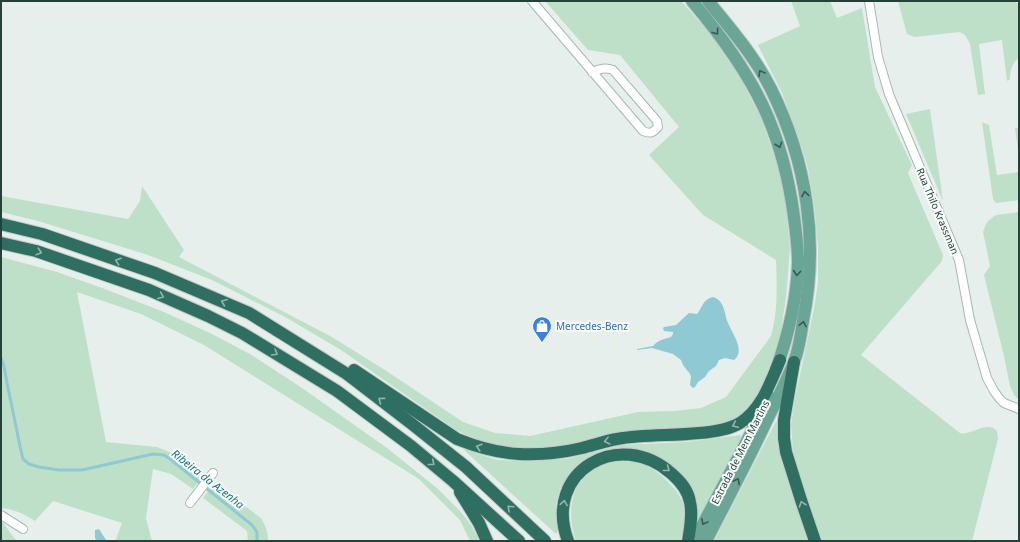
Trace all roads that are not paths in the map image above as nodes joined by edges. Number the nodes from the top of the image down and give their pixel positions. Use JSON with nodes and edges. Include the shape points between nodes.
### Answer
{"nodes":[{"id":1,"x":532,"y":1,"type":"edge"},
{"id":2,"x":692,"y":1,"type":"edge"},
{"id":3,"x":708,"y":1,"type":"edge"},
{"id":4,"x":869,"y":1,"type":"edge"},
{"id":5,"x":592,"y":72,"type":"junction"},
{"id":6,"x":1,"y":224,"type":"edge"},
{"id":7,"x":1,"y":242,"type":"edge"},
{"id":8,"x":250,"y":313,"type":"junction"},
{"id":9,"x":780,"y":360,"type":"junction"},
{"id":10,"x":794,"y":362,"type":"junction"},
{"id":11,"x":1019,"y":409,"type":"edge"},
{"id":12,"x":214,"y":474,"type":"dead end"},
{"id":13,"x":453,"y":481,"type":"junction"},
{"id":14,"x":192,"y":500,"type":"dead end"},
{"id":15,"x":1,"y":515,"type":"edge"},
{"id":16,"x":23,"y":530,"type":"dead end"},
{"id":17,"x":487,"y":541,"type":"edge"},
{"id":18,"x":519,"y":541,"type":"edge"},
{"id":19,"x":545,"y":541,"type":"edge"},
{"id":20,"x":568,"y":541,"type":"edge"},
{"id":21,"x":688,"y":541,"type":"edge"},
{"id":22,"x":694,"y":541,"type":"edge"},
{"id":23,"x":706,"y":541,"type":"edge"},
{"id":24,"x":815,"y":541,"type":"edge"}],
"edges":[{"from":1,"to":5,"type":"street"},
{"from":2,"to":9,"type":"main road","name":"Estrada de Mem Martins","one_way":true,"via":[[739,64],[763,106],[786,172],[791,193],[798,264],[793,306]]},
{"from":10,"to":3,"type":"main road","name":"Estrada de Mem Martins","one_way":true,"via":[[809,287],[809,219],[803,178],[789,130],[771,89],[747,50]]},
{"from":4,"to":11,"type":"street","name":"Rua Thilo Krassman","via":[[878,57],[889,94],[959,260],[970,320],[987,378],[998,398]]},
{"from":5,"to":5,"type":"street","via":[[608,68],[613,70],[657,121],[658,128],[654,132],[643,131]]},
{"from":8,"to":6,"type":"highway","one_way":true,"via":[[155,273],[42,234]]},
{"from":7,"to":13,"type":"highway","one_way":true,"via":[[36,251],[149,290],[242,333],[337,391]]},
{"from":9,"to":8,"type":"highway","one_way":true,"via":[[759,405],[738,424],[721,430],[683,435],[617,439],[560,452],[518,454],[496,452],[457,439],[342,362]]},
{"from":19,"to":8,"type":"highway","one_way":true,"via":[[466,467],[412,424],[347,374]]},
{"from":9,"to":22,"type":"main road","name":"Estrada de Mem Martins","one_way":true,"via":[[765,403],[747,441]]},
{"from":23,"to":10,"type":"main road","name":"Estrada de Mem Martins","one_way":true},
{"from":24,"to":10,"type":"highway","one_way":true,"via":[[786,452],[784,438],[784,420]]},
{"from":12,"to":14,"type":"street"},
{"from":13,"to":17,"type":"highway"},
{"from":13,"to":18,"type":"highway"},
{"from":15,"to":16,"type":"street"},
{"from":20,"to":21,"type":"highway","one_way":true,"via":[[563,523],[563,506],[571,483],[591,463],[625,454],[656,462],[684,486],[691,513]]}]}
